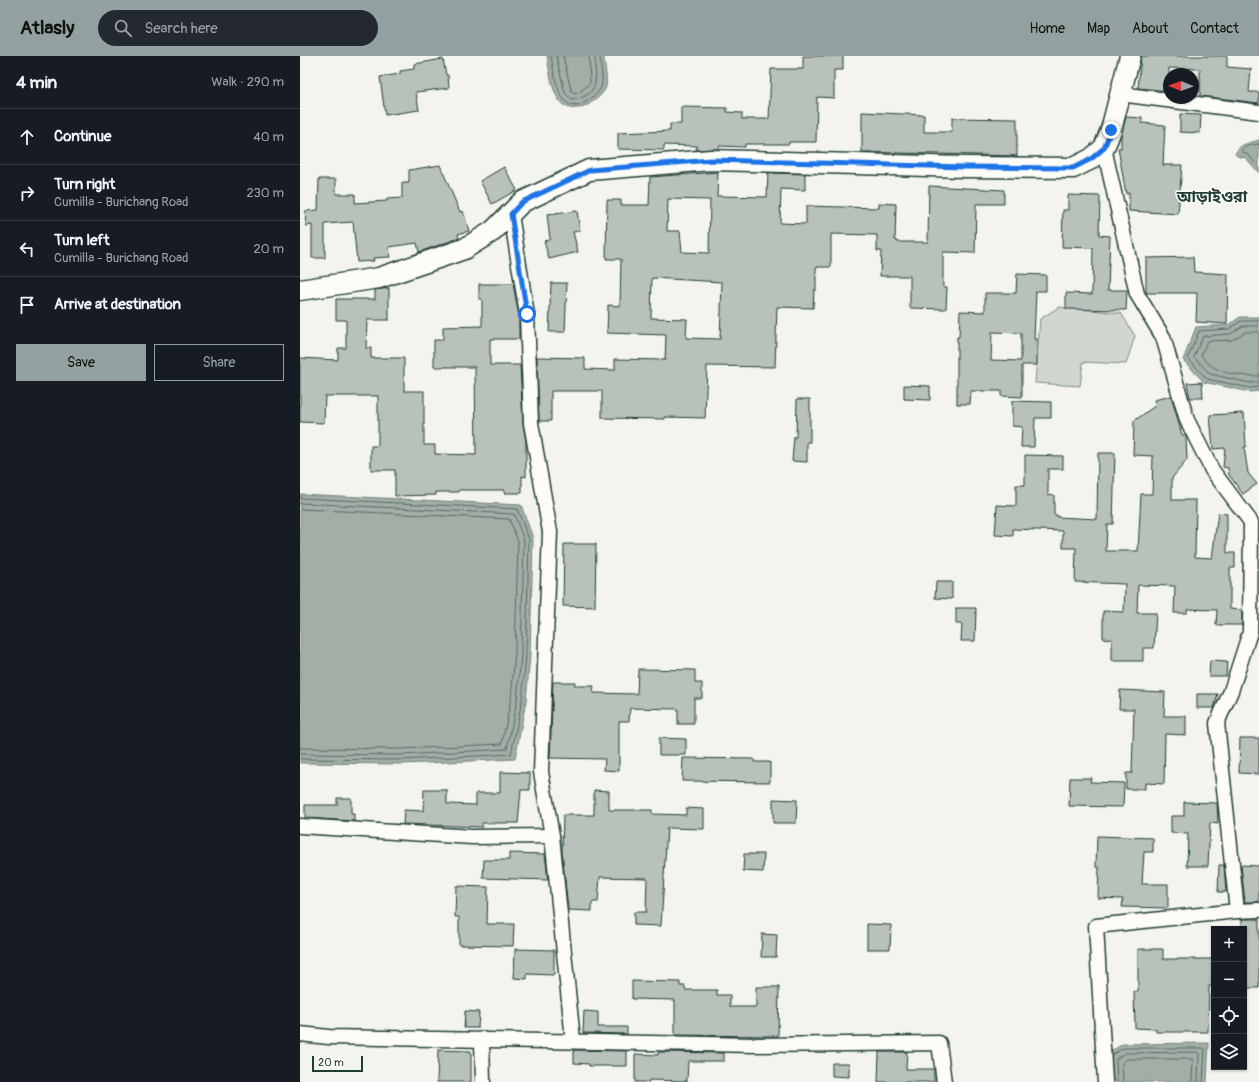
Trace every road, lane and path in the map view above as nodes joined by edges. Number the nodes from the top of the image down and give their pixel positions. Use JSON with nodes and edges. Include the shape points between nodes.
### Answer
{"nodes":[{"id":1,"x":1130,"y":56,"type":"edge"},
{"id":2,"x":1120,"y":94,"type":"junction"},
{"id":3,"x":1259,"y":112,"type":"edge"},
{"id":4,"x":1104,"y":148,"type":"junction"},
{"id":5,"x":511,"y":214,"type":"junction"},
{"id":6,"x":300,"y":290,"type":"edge"},
{"id":7,"x":1255,"y":522,"type":"edge"},
{"id":8,"x":300,"y":826,"type":"edge"},
{"id":9,"x":552,"y":836,"type":"junction"},
{"id":10,"x":1259,"y":910,"type":"edge"},
{"id":11,"x":1237,"y":911,"type":"junction"},
{"id":12,"x":300,"y":1034,"type":"edge"},
{"id":13,"x":482,"y":1039,"type":"junction"},
{"id":14,"x":574,"y":1040,"type":"junction"},
{"id":15,"x":483,"y":1082,"type":"edge"},
{"id":16,"x":944,"y":1082,"type":"edge"},
{"id":17,"x":1105,"y":1082,"type":"edge"}],
"edges":[{"from":1,"to":2,"type":"main road"},
{"from":2,"to":3,"type":"street"},
{"from":2,"to":4,"type":"main road"},
{"from":4,"to":5,"type":"main road","via":[[1091,159],[1073,168],[711,160],[590,170],[522,202]]},
{"from":4,"to":7,"type":"street","via":[[1137,294],[1163,337],[1187,420],[1212,470]]},
{"from":5,"to":6,"type":"main road","via":[[493,232],[464,250],[379,278]]},
{"from":5,"to":9,"type":"street","via":[[527,314],[531,423],[550,532],[540,772]]},
{"from":7,"to":11,"type":"street","via":[[1250,632],[1231,691],[1217,723]]},
{"from":8,"to":9,"type":"street","via":[[472,837]]},
{"from":9,"to":14,"type":"street"},
{"from":10,"to":11,"type":"street"},
{"from":11,"to":17,"type":"street","via":[[1096,926]]},
{"from":12,"to":13,"type":"street","via":[[329,1037]]},
{"from":13,"to":14,"type":"street"},
{"from":13,"to":15,"type":"street"},
{"from":14,"to":16,"type":"street","via":[[756,1045],[939,1043]]}]}
